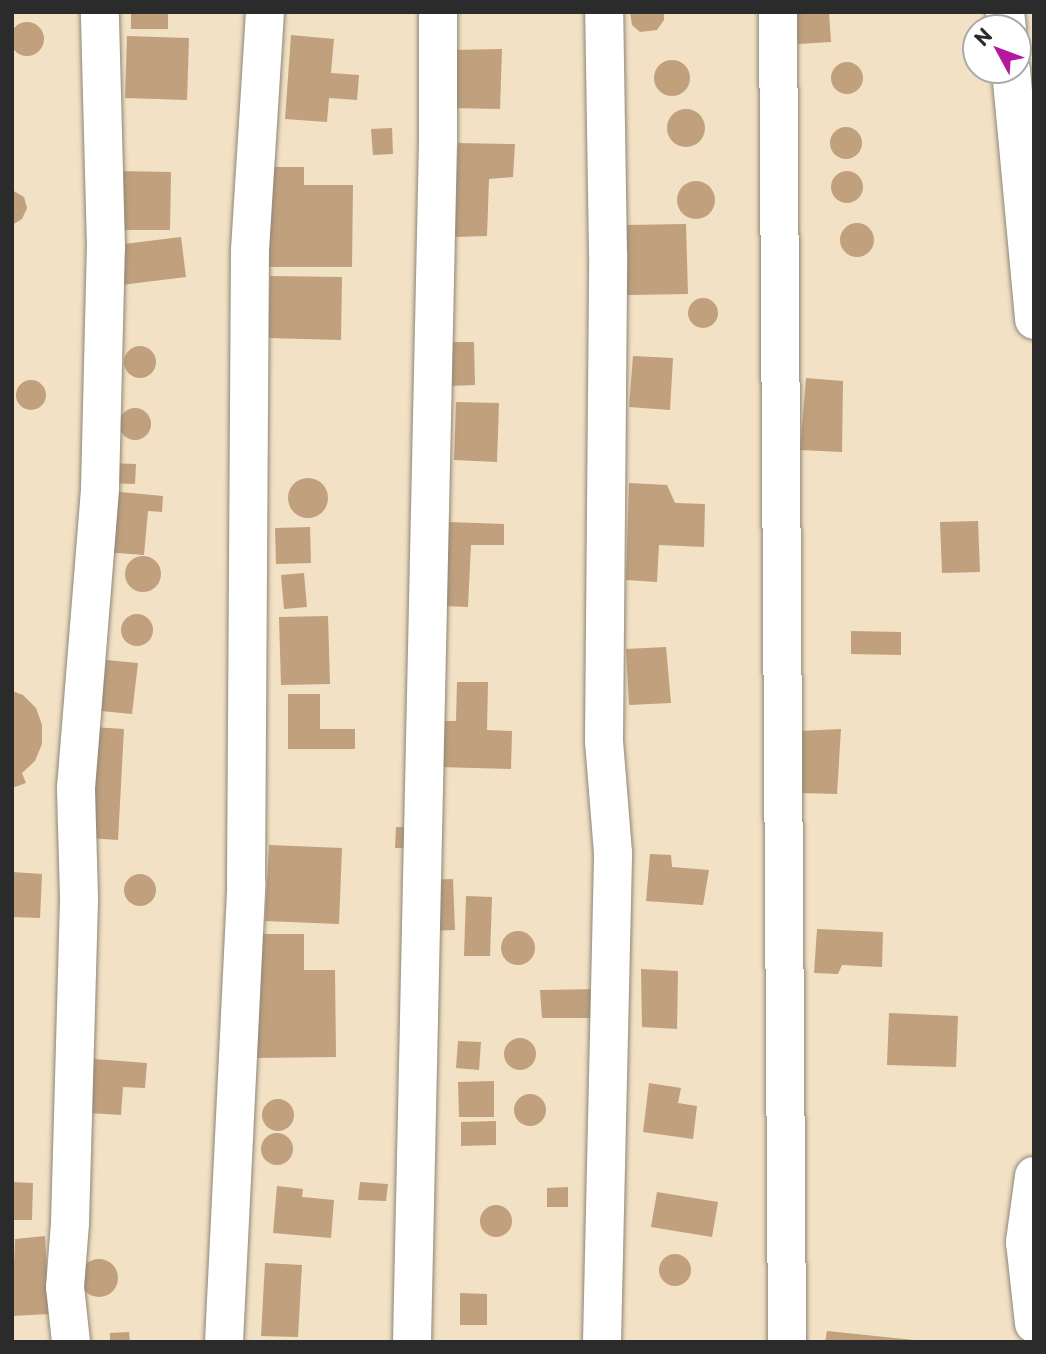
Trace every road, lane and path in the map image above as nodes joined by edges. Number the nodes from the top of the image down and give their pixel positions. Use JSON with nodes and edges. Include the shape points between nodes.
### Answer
{"nodes":[{"id":1,"x":100,"y":12,"type":"edge"},
{"id":2,"x":265,"y":12,"type":"edge"},
{"id":3,"x":438,"y":12,"type":"edge"},
{"id":4,"x":604,"y":12,"type":"edge"},
{"id":5,"x":778,"y":12,"type":"edge"},
{"id":6,"x":1012,"y":84,"type":"edge"},
{"id":7,"x":1034,"y":320,"type":"edge"},
{"id":8,"x":1034,"y":1176,"type":"edge"},
{"id":9,"x":1034,"y":1324,"type":"edge"},
{"id":10,"x":71,"y":1342,"type":"edge"},
{"id":11,"x":224,"y":1342,"type":"edge"},
{"id":12,"x":412,"y":1342,"type":"edge"},
{"id":13,"x":602,"y":1342,"type":"edge"},
{"id":14,"x":787,"y":1342,"type":"edge"}],
"edges":[{"from":1,"to":10,"type":"street","via":[[106,248],[100,488],[76,788],[79,897],[71,1223],[65,1287]]},
{"from":2,"to":11,"type":"street","via":[[250,250],[246,884]]},
{"from":3,"to":12,"type":"street"},
{"from":4,"to":13,"type":"street","via":[[608,281],[604,740],[613,853]]},
{"from":5,"to":14,"type":"street"},
{"from":6,"to":7,"type":"street"},
{"from":8,"to":9,"type":"street","via":[[1025,1242]]}]}
